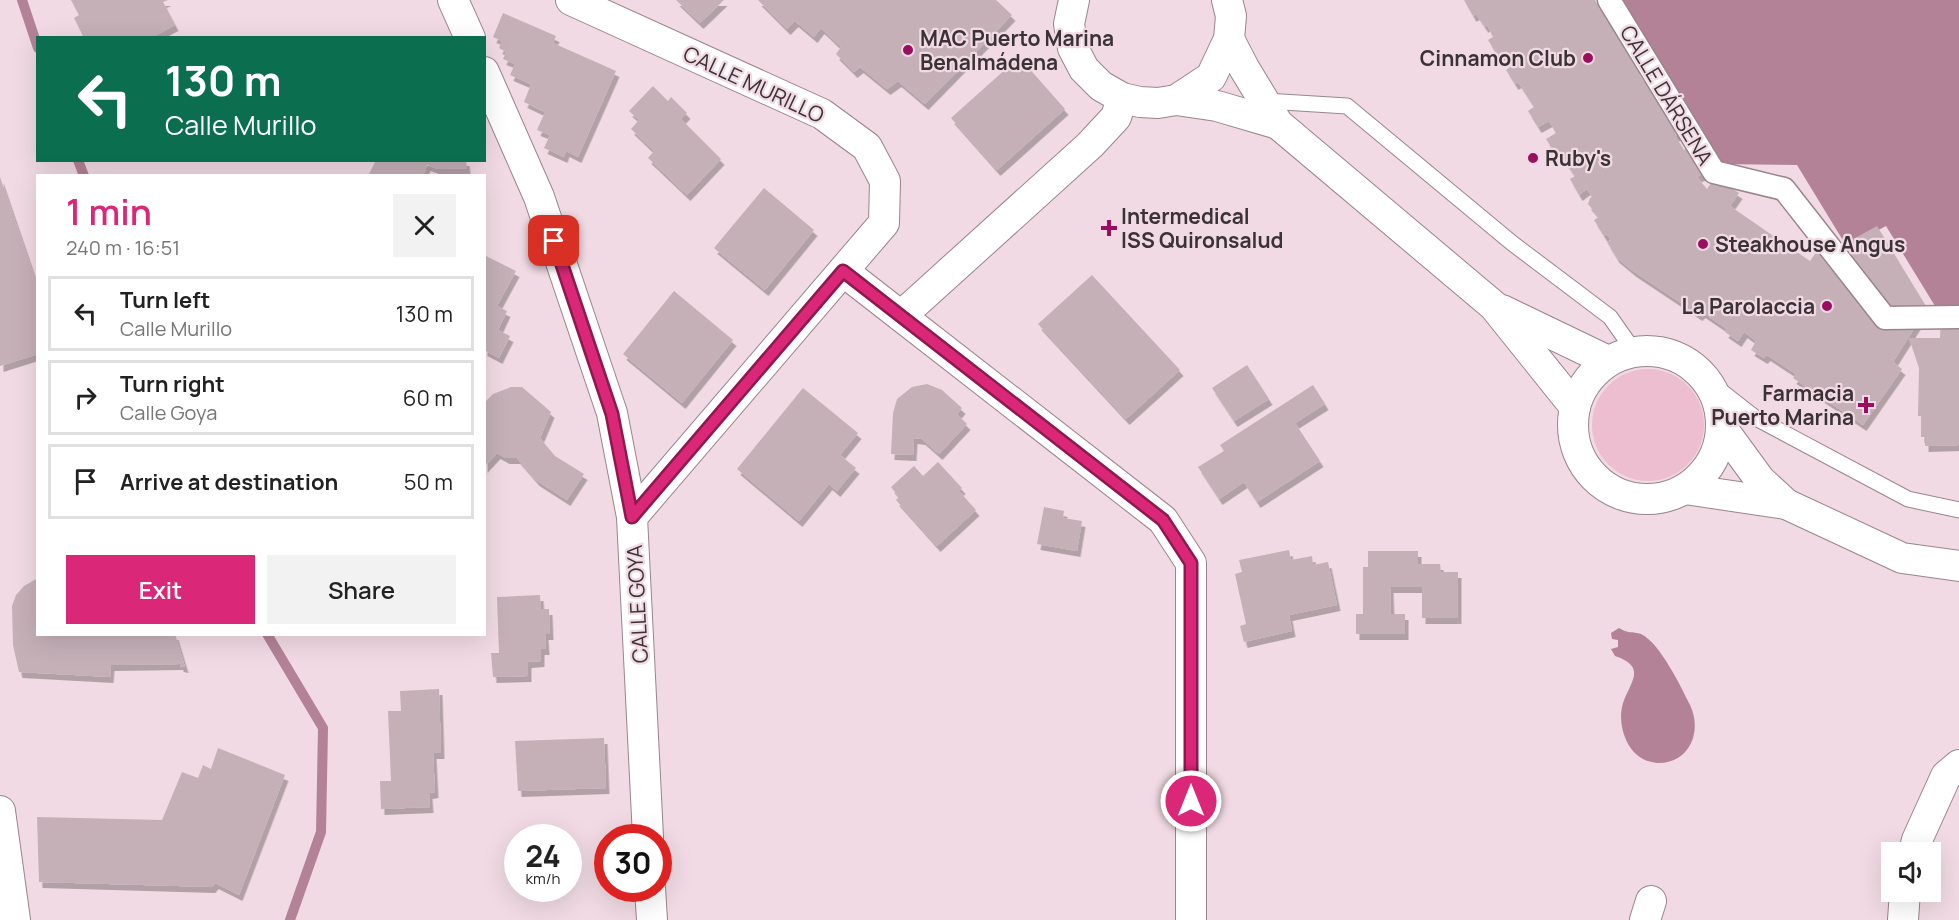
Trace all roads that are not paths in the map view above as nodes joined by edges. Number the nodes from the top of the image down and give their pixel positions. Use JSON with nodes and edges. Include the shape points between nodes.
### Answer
{"nodes":[{"id":1,"x":453,"y":0,"type":"edge"},
{"id":2,"x":571,"y":0,"type":"edge"},
{"id":3,"x":1227,"y":0,"type":"edge"},
{"id":4,"x":1609,"y":0,"type":"edge"},
{"id":5,"x":1068,"y":8,"type":"edge"},
{"id":6,"x":469,"y":36,"type":"edge"},
{"id":7,"x":1229,"y":39,"type":"junction"},
{"id":8,"x":486,"y":77,"type":"edge"},
{"id":9,"x":1122,"y":98,"type":"junction"},
{"id":10,"x":1176,"y":100,"type":"junction"},
{"id":11,"x":1272,"y":112,"type":"junction"},
{"id":12,"x":843,"y":271,"type":"junction"},
{"id":13,"x":1494,"y":306,"type":"junction"},
{"id":14,"x":901,"y":316,"type":"junction"},
{"id":15,"x":1959,"y":317,"type":"edge"},
{"id":16,"x":1621,"y":356,"type":"junction"},
{"id":17,"x":1708,"y":381,"type":"junction"},
{"id":18,"x":1575,"y":407,"type":"junction"},
{"id":19,"x":1722,"y":428,"type":"junction"},
{"id":20,"x":1685,"y":489,"type":"junction"},
{"id":21,"x":1786,"y":504,"type":"junction"},
{"id":22,"x":1959,"y":510,"type":"edge"},
{"id":23,"x":632,"y":517,"type":"junction"},
{"id":24,"x":1959,"y":566,"type":"edge"},
{"id":25,"x":1959,"y":765,"type":"edge"},
{"id":26,"x":0,"y":811,"type":"edge"},
{"id":27,"x":647,"y":824,"type":"edge"},
{"id":28,"x":1916,"y":842,"type":"edge"},
{"id":29,"x":651,"y":902,"type":"edge"},
{"id":30,"x":1904,"y":902,"type":"edge"},
{"id":31,"x":10,"y":914,"type":"edge"},
{"id":32,"x":652,"y":920,"type":"edge"},
{"id":33,"x":1191,"y":920,"type":"edge"},
{"id":34,"x":1903,"y":920,"type":"edge"}],
"edges":[{"from":1,"to":6,"type":"street"},
{"from":2,"to":12,"type":"street","name":"CALLE MURILLO","via":[[822,114],[867,147],[885,181],[884,223]]},
{"from":3,"to":7,"type":"street","via":[[1231,16]]},
{"from":4,"to":15,"type":"street","name":"CALLE DÁRSENA","via":[[1714,172],[1784,189],[1885,318]]},
{"from":5,"to":9,"type":"street","via":[[1073,48],[1084,69],[1101,86]]},
{"from":7,"to":10,"type":"street","via":[[1211,77]]},
{"from":7,"to":11,"type":"street"},
{"from":8,"to":23,"type":"street","name":"CALLE GOYA","via":[[539,197],[612,414]]},
{"from":9,"to":10,"type":"street","via":[[1158,103]]},
{"from":9,"to":14,"type":"street","via":[[1116,117],[1090,145]]},
{"from":10,"to":11,"type":"street"},
{"from":11,"to":13,"type":"street"},
{"from":11,"to":16,"type":"lane","via":[[1347,106],[1512,243],[1610,317]]},
{"from":12,"to":14,"type":"street"},
{"from":12,"to":23,"type":"street","name":"CALLE MURILLO"},
{"from":13,"to":16,"type":"street"},
{"from":13,"to":18,"type":"street"},
{"from":14,"to":33,"type":"street","via":[[1163,520],[1191,563]]},
{"from":16,"to":17,"type":"street","via":[[1656,350],[1683,359]]},
{"from":16,"to":18,"type":"street","via":[[1588,379]]},
{"from":17,"to":19,"type":"street","via":[[1720,407]]},
{"from":17,"to":22,"type":"lane","via":[[1754,417],[1908,500]]},
{"from":18,"to":20,"type":"street","via":[[1573,434],[1586,467],[1611,490],[1638,499],[1658,499]]},
{"from":19,"to":20,"type":"street","via":[[1718,451],[1708,469]]},
{"from":19,"to":21,"type":"street","via":[[1760,480]]},
{"from":20,"to":21,"type":"street"},
{"from":21,"to":24,"type":"street","via":[[1902,558]]},
{"from":23,"to":27,"type":"street","name":"CALLE GOYA"},
{"from":25,"to":28,"type":"street","via":[[1946,776]]},
{"from":26,"to":31,"type":"street"},
{"from":29,"to":32,"type":"street"},
{"from":30,"to":34,"type":"street"}]}
